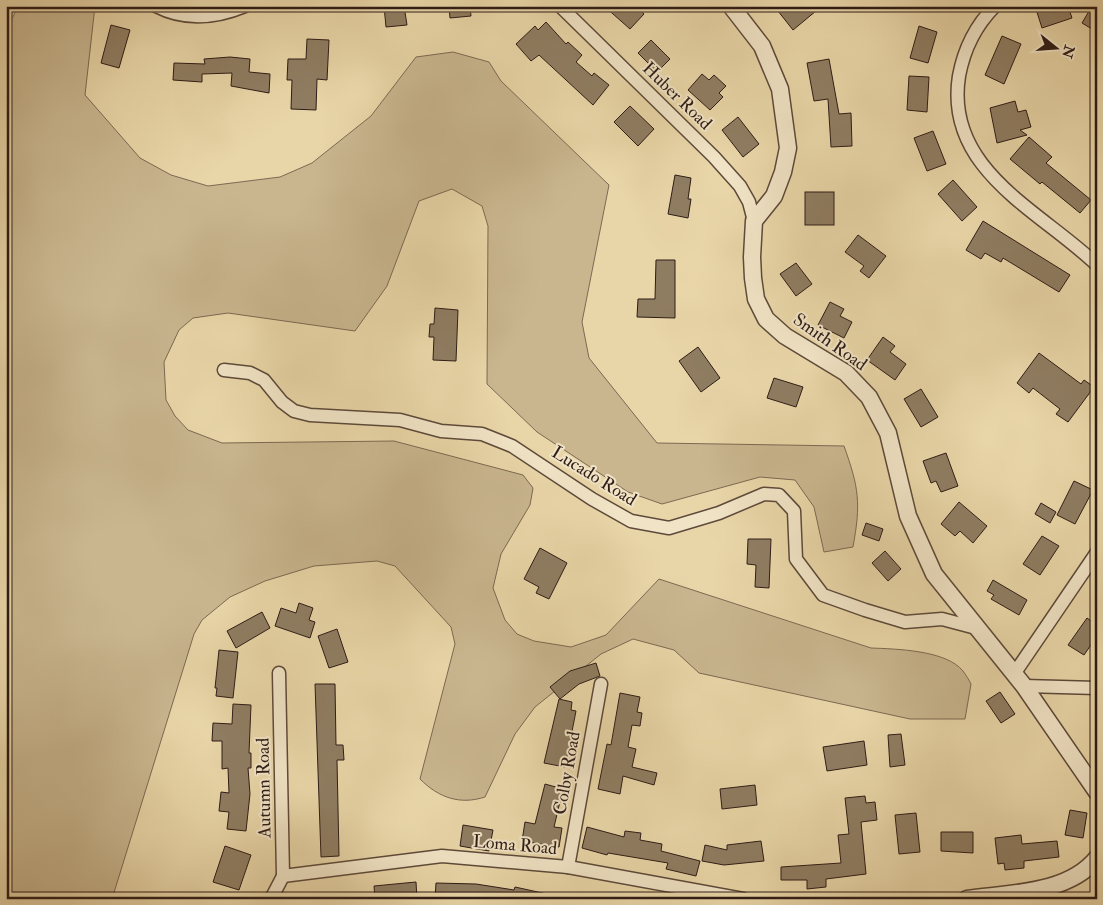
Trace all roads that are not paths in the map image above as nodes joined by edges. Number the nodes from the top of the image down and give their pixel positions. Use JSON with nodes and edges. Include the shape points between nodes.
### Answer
{"nodes":[{"id":1,"x":156,"y":6,"type":"edge"},
{"id":2,"x":245,"y":6,"type":"edge"},
{"id":3,"x":560,"y":6,"type":"edge"},
{"id":4,"x":731,"y":6,"type":"edge"},
{"id":5,"x":994,"y":6,"type":"edge"},
{"id":6,"x":754,"y":221,"type":"junction"},
{"id":7,"x":1097,"y":265,"type":"edge"},
{"id":8,"x":224,"y":370,"type":"dead end"},
{"id":9,"x":1097,"y":552,"type":"edge"},
{"id":10,"x":976,"y":628,"type":"junction"},
{"id":11,"x":279,"y":673,"type":"dead end"},
{"id":12,"x":1019,"y":680,"type":"junction"},
{"id":13,"x":601,"y":684,"type":"dead end"},
{"id":14,"x":1097,"y":688,"type":"edge"},
{"id":15,"x":1097,"y":792,"type":"edge"},
{"id":16,"x":1097,"y":858,"type":"edge"},
{"id":17,"x":568,"y":867,"type":"junction"},
{"id":18,"x":283,"y":876,"type":"junction"},
{"id":19,"x":271,"y":899,"type":"edge"},
{"id":20,"x":743,"y":899,"type":"edge"},
{"id":21,"x":968,"y":899,"type":"edge"}],
"edges":[{"from":1,"to":2,"type":"street","via":[[166,12],[202,17]]},
{"from":3,"to":6,"type":"street","name":"Huber Road","via":[[727,172],[745,194]]},
{"from":4,"to":6,"type":"street","via":[[762,46],[780,89],[788,148],[774,196]]},
{"from":5,"to":7,"type":"street","via":[[975,30],[961,63],[957,103],[970,148],[993,179]]},
{"from":6,"to":10,"type":"street","name":"Smith Road","via":[[753,278],[756,298],[766,319],[785,336],[846,373],[869,397],[888,433],[908,516],[934,574]]},
{"from":8,"to":10,"type":"street","name":"Lucado Road","via":[[250,373],[264,380],[282,402],[294,411],[310,415],[400,420],[441,431],[482,434],[512,446],[631,521],[668,528],[719,513],[764,494],[779,495],[794,511],[796,560],[823,595],[905,622],[942,619]]},
{"from":9,"to":12,"type":"street"},
{"from":10,"to":12,"type":"street","name":"Smith Road"},
{"from":11,"to":18,"type":"street","name":"Autumn Road"},
{"from":12,"to":14,"type":"street"},
{"from":12,"to":15,"type":"street","name":"Smith Road"},
{"from":13,"to":17,"type":"street","name":"Colby Road"},
{"from":16,"to":21,"type":"street","via":[[1088,869],[1054,886]]},
{"from":17,"to":18,"type":"street","name":"Loma Road","via":[[442,856]]},
{"from":17,"to":20,"type":"street","name":"Loma Road"},
{"from":18,"to":19,"type":"street","name":"Autumn Road"}]}
